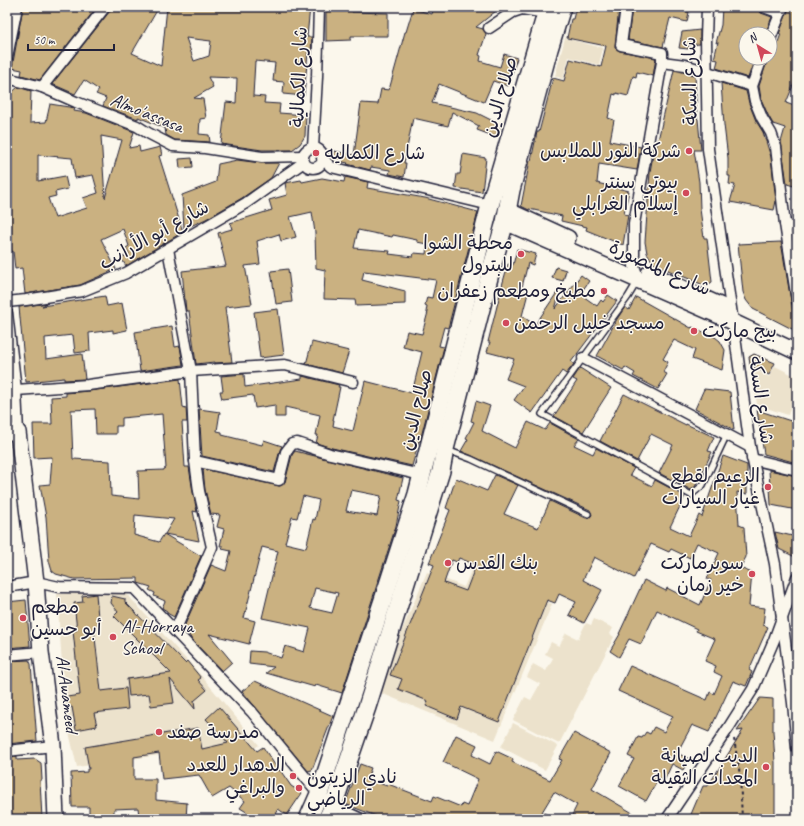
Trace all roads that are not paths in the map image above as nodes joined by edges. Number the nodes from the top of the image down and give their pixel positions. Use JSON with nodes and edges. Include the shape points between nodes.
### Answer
{"nodes":[{"id":1,"x":17,"y":7,"type":"edge"},
{"id":2,"x":105,"y":7,"type":"edge"},
{"id":3,"x":318,"y":7,"type":"edge"},
{"id":4,"x":626,"y":7,"type":"edge"},
{"id":5,"x":707,"y":7,"type":"edge"},
{"id":6,"x":764,"y":7,"type":"edge"},
{"id":7,"x":552,"y":9,"type":"edge"},
{"id":8,"x":782,"y":10,"type":"edge"},
{"id":9,"x":775,"y":26,"type":"edge"},
{"id":10,"x":488,"y":28,"type":"dead end"},
{"id":11,"x":7,"y":57,"type":"edge"},
{"id":12,"x":662,"y":62,"type":"junction"},
{"id":13,"x":759,"y":66,"type":"edge"},
{"id":14,"x":707,"y":72,"type":"junction"},
{"id":15,"x":7,"y":78,"type":"edge"},
{"id":16,"x":752,"y":86,"type":"junction"},
{"id":17,"x":42,"y":87,"type":"junction"},
{"id":18,"x":313,"y":148,"type":"junction"},
{"id":19,"x":322,"y":158,"type":"junction"},
{"id":20,"x":303,"y":159,"type":"junction"},
{"id":21,"x":490,"y":204,"type":"junction"},
{"id":22,"x":506,"y":216,"type":"junction"},
{"id":23,"x":785,"y":224,"type":"junction"},
{"id":24,"x":797,"y":227,"type":"edge"},
{"id":25,"x":168,"y":250,"type":"junction"},
{"id":26,"x":636,"y":273,"type":"junction"},
{"id":27,"x":797,"y":300,"type":"edge"},
{"id":28,"x":7,"y":302,"type":"edge"},
{"id":29,"x":7,"y":313,"type":"edge"},
{"id":30,"x":732,"y":316,"type":"junction"},
{"id":31,"x":797,"y":342,"type":"edge"},
{"id":32,"x":797,"y":352,"type":"edge"},
{"id":33,"x":583,"y":358,"type":"junction"},
{"id":34,"x":191,"y":371,"type":"junction"},
{"id":35,"x":353,"y":382,"type":"dead end"},
{"id":36,"x":16,"y":390,"type":"junction"},
{"id":37,"x":13,"y":432,"type":"edge"},
{"id":38,"x":726,"y":434,"type":"junction"},
{"id":39,"x":750,"y":447,"type":"junction"},
{"id":40,"x":445,"y":449,"type":"junction"},
{"id":41,"x":752,"y":459,"type":"junction"},
{"id":42,"x":195,"y":461,"type":"junction"},
{"id":43,"x":797,"y":470,"type":"edge"},
{"id":44,"x":421,"y":474,"type":"junction"},
{"id":45,"x":588,"y":514,"type":"dead end"},
{"id":46,"x":796,"y":580,"type":"edge"},
{"id":47,"x":36,"y":582,"type":"junction"},
{"id":48,"x":7,"y":587,"type":"edge"},
{"id":49,"x":781,"y":618,"type":"junction"},
{"id":50,"x":175,"y":631,"type":"junction"},
{"id":51,"x":41,"y":652,"type":"junction"},
{"id":52,"x":7,"y":656,"type":"edge"},
{"id":53,"x":794,"y":686,"type":"edge"},
{"id":54,"x":53,"y":746,"type":"junction"},
{"id":55,"x":797,"y":748,"type":"edge"},
{"id":56,"x":7,"y":751,"type":"edge"},
{"id":57,"x":319,"y":794,"type":"junction"},
{"id":58,"x":330,"y":813,"type":"edge"},
{"id":59,"x":56,"y":819,"type":"edge"},
{"id":60,"x":308,"y":819,"type":"edge"},
{"id":61,"x":361,"y":819,"type":"edge"},
{"id":62,"x":667,"y":819,"type":"edge"}],
"edges":[{"from":1,"to":11,"type":"street"},
{"from":2,"to":17,"type":"street"},
{"from":3,"to":18,"type":"street","name":"شارع الكمالية"},
{"from":4,"to":12,"type":"street","via":[[621,45],[662,53]]},
{"from":5,"to":14,"type":"street","name":"شارع السكة"},
{"from":6,"to":8,"type":"street"},
{"from":7,"to":10,"type":"street","via":[[513,12]]},
{"from":7,"to":21,"type":"highway","name":"صلاح الدين"},
{"from":7,"to":22,"type":"highway","name":"صلاح الدين","via":[[549,48]]},
{"from":8,"to":9,"type":"street"},
{"from":12,"to":14,"type":"street","via":[[685,65]]},
{"from":12,"to":26,"type":"street","via":[[635,216],[633,247]]},
{"from":13,"to":16,"type":"street"},
{"from":14,"to":16,"type":"street"},
{"from":14,"to":30,"type":"street","name":"شارع السكة","via":[[708,149]]},
{"from":15,"to":17,"type":"street","name":"Almo'assasa"},
{"from":16,"to":23,"type":"street","via":[[762,118],[771,132],[776,147]]},
{"from":17,"to":20,"type":"street","name":"Almo'assasa","via":[[137,126],[173,146],[262,157]]},
{"from":18,"to":19,"type":"street","via":[[320,152]]},
{"from":18,"to":20,"type":"street","via":[[306,150]]},
{"from":19,"to":20,"type":"street","via":[[321,163],[315,168],[308,167]]},
{"from":19,"to":21,"type":"street","via":[[331,168]]},
{"from":20,"to":25,"type":"street","name":"شارع أبو الأرانب","via":[[246,203]]},
{"from":21,"to":44,"type":"highway","name":"صلاح الدين"},
{"from":22,"to":26,"type":"main road","name":"شارع المنصورة"},
{"from":22,"to":40,"type":"highway","name":"صلاح الدين"},
{"from":23,"to":24,"type":"street"},
{"from":23,"to":27,"type":"street"},
{"from":25,"to":28,"type":"street","name":"شارع أبو الأرانب","via":[[126,273],[82,292]]},
{"from":25,"to":34,"type":"street"},
{"from":26,"to":30,"type":"main road","name":"شارع المنصورة"},
{"from":26,"to":33,"type":"lane","via":[[628,297]]},
{"from":29,"to":36,"type":"street"},
{"from":30,"to":31,"type":"main road"},
{"from":30,"to":32,"type":"main road"},
{"from":30,"to":39,"type":"street","name":"شارع السكة"},
{"from":33,"to":38,"type":"street"},
{"from":33,"to":38,"type":"lane","via":[[542,414],[691,495],[703,485]]},
{"from":34,"to":35,"type":"street","via":[[285,365]]},
{"from":34,"to":36,"type":"street","via":[[88,385]]},
{"from":34,"to":42,"type":"street"},
{"from":36,"to":37,"type":"street"},
{"from":37,"to":47,"type":"main road","name":"Al-Awameed"},
{"from":38,"to":39,"type":"street"},
{"from":39,"to":41,"type":"street","name":"شارع السكة"},
{"from":40,"to":45,"type":"lane"},
{"from":40,"to":58,"type":"highway","name":"صلاح الدين","via":[[441,471],[369,700]]},
{"from":41,"to":43,"type":"street"},
{"from":41,"to":49,"type":"street","name":"شارع السكة","via":[[775,564]]},
{"from":42,"to":44,"type":"street","via":[[279,480],[286,452],[292,444],[297,443],[330,454]]},
{"from":42,"to":50,"type":"street","via":[[212,547]]},
{"from":44,"to":57,"type":"highway","name":"صلاح الدين","via":[[384,597]]},
{"from":46,"to":49,"type":"street"},
{"from":47,"to":48,"type":"street"},
{"from":47,"to":50,"type":"street","via":[[59,587],[134,588]]},
{"from":47,"to":51,"type":"main road","name":"Al-Awameed"},
{"from":49,"to":53,"type":"street","name":"شارع السكة"},
{"from":49,"to":62,"type":"street","via":[[753,689]]},
{"from":50,"to":57,"type":"street","via":[[252,712]]},
{"from":51,"to":52,"type":"street"},
{"from":51,"to":54,"type":"main road","name":"Al-Awameed"},
{"from":53,"to":55,"type":"street","name":"شارع السكة"},
{"from":54,"to":56,"type":"street"},
{"from":54,"to":59,"type":"main road","name":"Al-Awameed"},
{"from":57,"to":58,"type":"street"},
{"from":57,"to":60,"type":"highway","name":"صلاح الدين"},
{"from":58,"to":61,"type":"street"}]}
